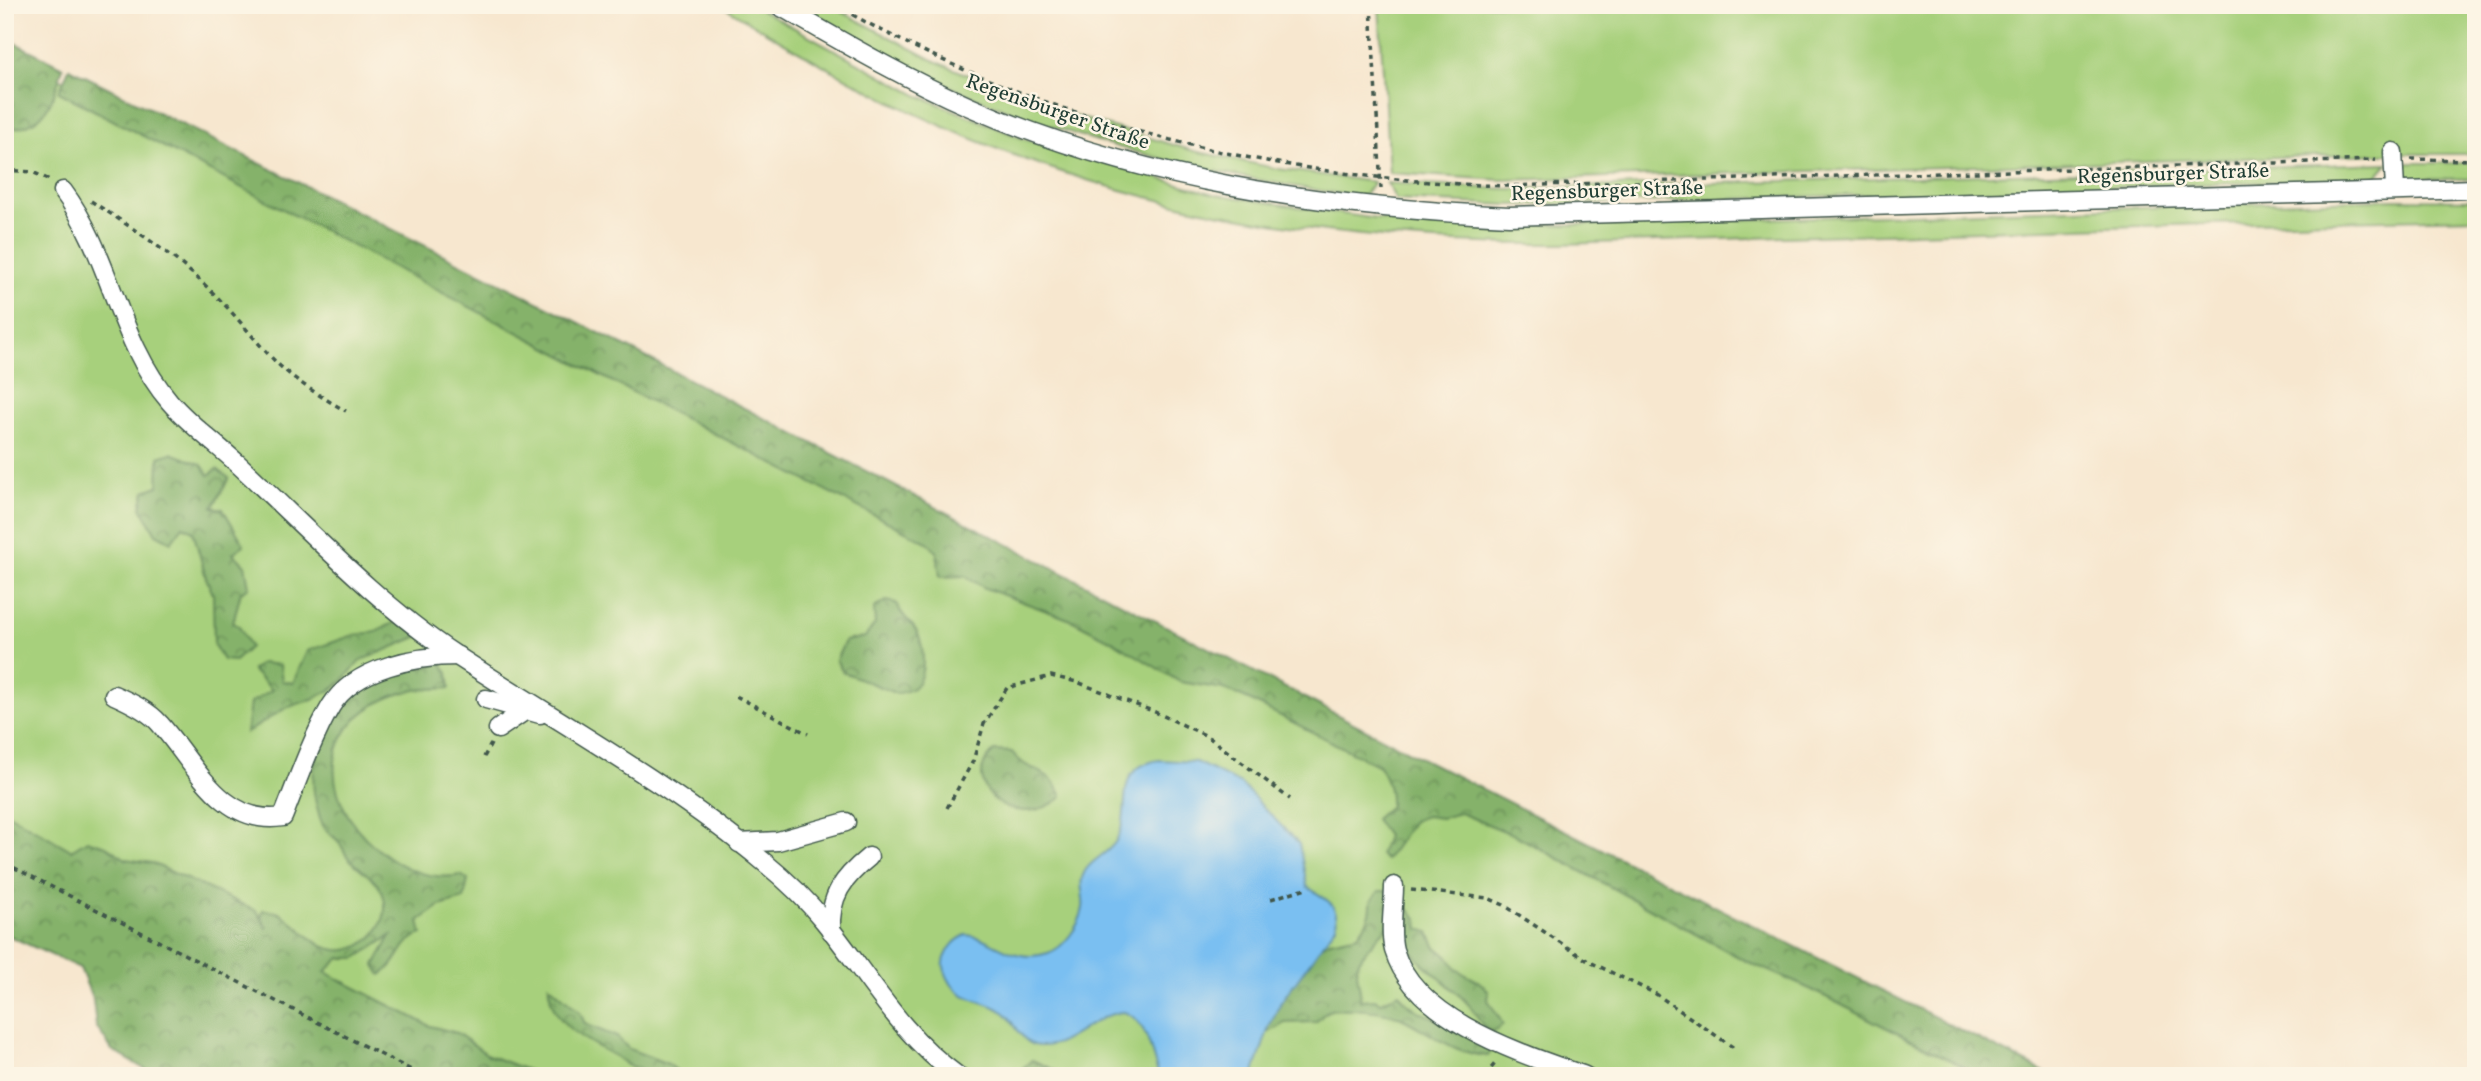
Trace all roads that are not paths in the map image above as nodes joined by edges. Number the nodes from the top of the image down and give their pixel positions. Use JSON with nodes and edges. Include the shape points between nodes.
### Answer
{"nodes":[{"id":1,"x":778,"y":5,"type":"edge"},
{"id":2,"x":2394,"y":156,"type":"road end"},
{"id":3,"x":60,"y":187,"type":"road end"},
{"id":4,"x":2395,"y":189,"type":"junction"},
{"id":5,"x":2476,"y":189,"type":"edge"},
{"id":6,"x":458,"y":656,"type":"junction"},
{"id":7,"x":114,"y":695,"type":"dead end"},
{"id":8,"x":486,"y":699,"type":"dead end"},
{"id":9,"x":526,"y":710,"type":"junction"},
{"id":10,"x":558,"y":719,"type":"junction"},
{"id":11,"x":498,"y":729,"type":"dead end"},
{"id":12,"x":846,"y":822,"type":"dead end"},
{"id":13,"x":739,"y":843,"type":"junction"},
{"id":14,"x":869,"y":857,"type":"dead end"},
{"id":15,"x":1394,"y":886,"type":"road end"},
{"id":16,"x":831,"y":931,"type":"junction"},
{"id":17,"x":958,"y":1076,"type":"edge"},
{"id":18,"x":1585,"y":1076,"type":"edge"}],
"edges":[{"from":1,"to":4,"type":"street","name":"Regensburger Straße","via":[[925,86],[1028,129],[1184,176],[1276,195],[1380,208],[1509,216]]},
{"from":2,"to":4,"type":"street"},
{"from":3,"to":6,"type":"street","via":[[82,216],[132,341],[170,402],[294,521]]},
{"from":4,"to":5,"type":"street","name":"Regensburger Straße"},
{"from":6,"to":7,"type":"street","via":[[401,663],[345,691],[331,706],[283,817],[266,820],[235,808],[181,755],[160,723]]},
{"from":6,"to":10,"type":"street"},
{"from":8,"to":9,"type":"street"},
{"from":9,"to":10,"type":"street"},
{"from":9,"to":11,"type":"street"},
{"from":10,"to":13,"type":"street"},
{"from":12,"to":13,"type":"street","via":[[778,841]]},
{"from":13,"to":16,"type":"street","via":[[795,888]]},
{"from":14,"to":16,"type":"street","via":[[841,883],[830,912]]},
{"from":15,"to":18,"type":"street","via":[[1393,948],[1414,986],[1447,1013],[1502,1046]]},
{"from":16,"to":17,"type":"street","via":[[900,1025]]}]}
